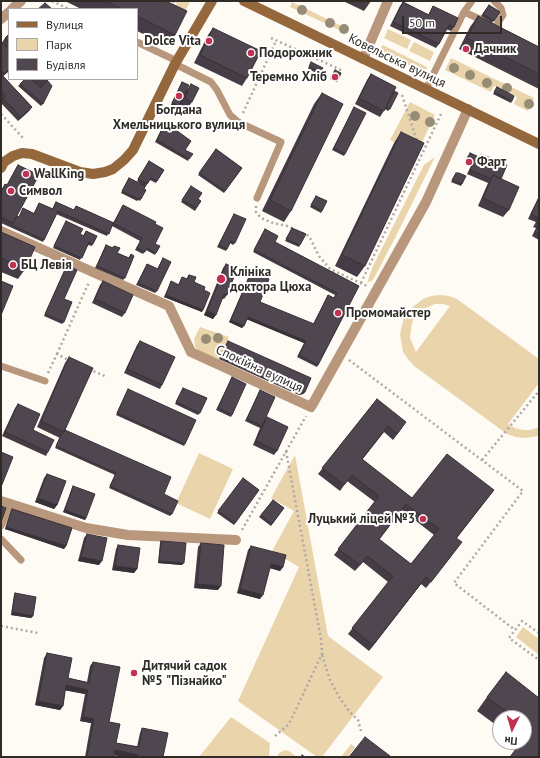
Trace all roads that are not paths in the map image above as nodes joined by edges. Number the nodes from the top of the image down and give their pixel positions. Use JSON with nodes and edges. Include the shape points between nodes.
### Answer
{"nodes":[{"id":1,"x":212,"y":1,"type":"edge"},
{"id":2,"x":244,"y":1,"type":"edge"},
{"id":3,"x":388,"y":1,"type":"edge"},
{"id":4,"x":472,"y":1,"type":"edge"},
{"id":5,"x":494,"y":1,"type":"edge"},
{"id":6,"x":464,"y":12,"type":"junction"},
{"id":7,"x":138,"y":43,"type":"edge"},
{"id":8,"x":363,"y":59,"type":"junction"},
{"id":9,"x":176,"y":62,"type":"junction"},
{"id":10,"x":426,"y":89,"type":"junction"},
{"id":11,"x":468,"y":109,"type":"junction"},
{"id":12,"x":539,"y":144,"type":"edge"},
{"id":13,"x":1,"y":168,"type":"edge"},
{"id":14,"x":256,"y":198,"type":"road end"},
{"id":15,"x":1,"y":231,"type":"edge"},
{"id":16,"x":1,"y":366,"type":"edge"},
{"id":17,"x":45,"y":381,"type":"road end"},
{"id":18,"x":1,"y":501,"type":"edge"},
{"id":19,"x":11,"y":505,"type":"junction"},
{"id":20,"x":1,"y":526,"type":"edge"},
{"id":21,"x":1,"y":539,"type":"edge"},
{"id":22,"x":236,"y":540,"type":"road end"},
{"id":23,"x":20,"y":560,"type":"dead end"}],
"edges":[{"from":1,"to":9,"type":"main road"},
{"from":2,"to":8,"type":"main road","name":"Ковельська вулиця"},
{"from":3,"to":8,"type":"street"},
{"from":4,"to":6,"type":"lane"},
{"from":5,"to":6,"type":"lane","via":[[501,8],[503,15],[498,29]]},
{"from":6,"to":10,"type":"lane"},
{"from":7,"to":9,"type":"lane"},
{"from":8,"to":10,"type":"main road","name":"Ковельська вулиця"},
{"from":9,"to":13,"type":"main road","via":[[133,150],[112,169],[92,174],[80,172],[32,154],[22,153],[4,162]]},
{"from":9,"to":14,"type":"lane","via":[[211,82],[230,115],[238,122],[281,142]]},
{"from":10,"to":11,"type":"main road","name":"Ковельська вулиця"},
{"from":11,"to":12,"type":"main road","name":"Ковельська вулиця"},
{"from":11,"to":15,"type":"street","name":"Спокійна вулиця","via":[[426,202],[311,407],[191,352],[169,306]]},
{"from":16,"to":17,"type":"lane"},
{"from":18,"to":19,"type":"street"},
{"from":19,"to":20,"type":"lane"},
{"from":19,"to":22,"type":"street","via":[[86,528],[128,536]]},
{"from":21,"to":23,"type":"lane"}]}
